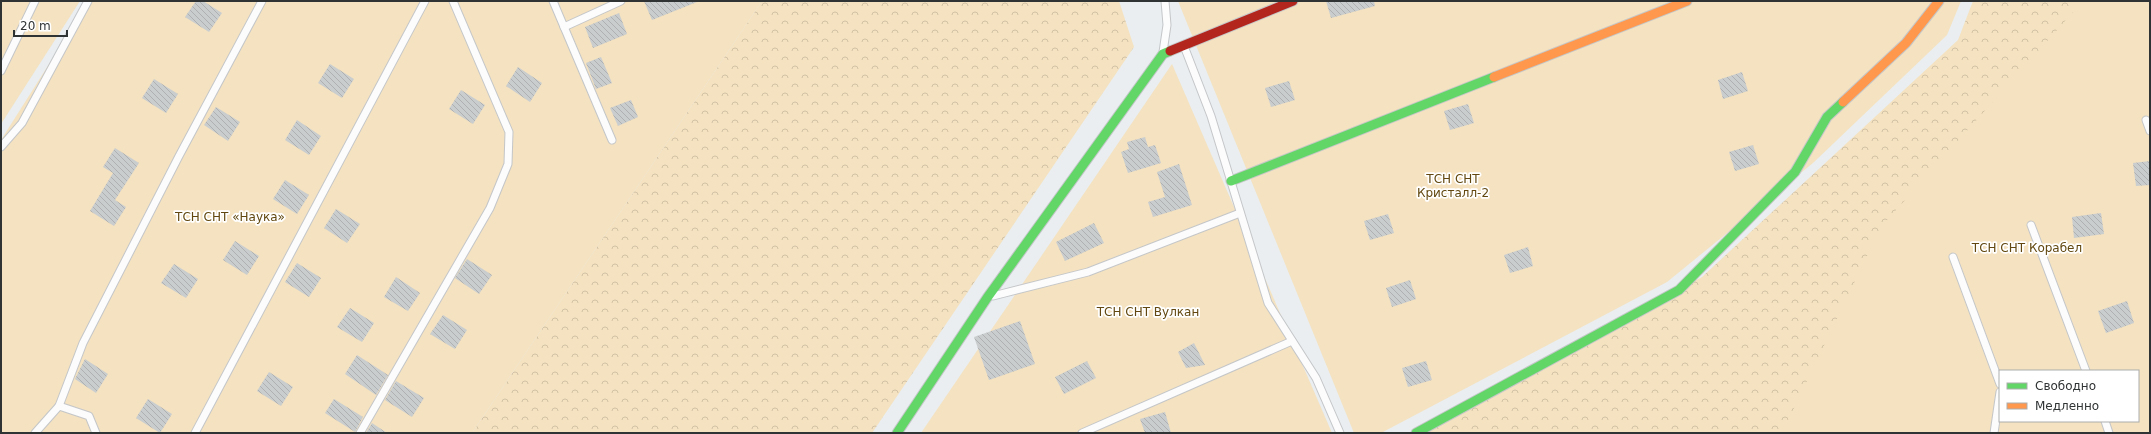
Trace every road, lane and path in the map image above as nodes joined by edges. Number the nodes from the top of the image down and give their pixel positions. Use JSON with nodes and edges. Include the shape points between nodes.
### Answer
{"nodes":[{"id":1,"x":35,"y":1,"type":"edge"},
{"id":2,"x":88,"y":1,"type":"edge"},
{"id":3,"x":262,"y":1,"type":"edge"},
{"id":4,"x":425,"y":1,"type":"edge"},
{"id":5,"x":454,"y":1,"type":"edge"},
{"id":6,"x":553,"y":1,"type":"edge"},
{"id":7,"x":621,"y":1,"type":"edge"},
{"id":8,"x":1165,"y":1,"type":"edge"},
{"id":9,"x":1293,"y":1,"type":"edge"},
{"id":10,"x":1687,"y":1,"type":"edge"},
{"id":11,"x":1939,"y":1,"type":"edge"},
{"id":12,"x":564,"y":27,"type":"junction"},
{"id":13,"x":1184,"y":46,"type":"junction"},
{"id":14,"x":1163,"y":54,"type":"junction"},
{"id":15,"x":1,"y":71,"type":"edge"},
{"id":16,"x":2146,"y":120,"type":"dead end"},
{"id":17,"x":2150,"y":131,"type":"edge"},
{"id":18,"x":612,"y":140,"type":"dead end"},
{"id":19,"x":1,"y":147,"type":"edge"},
{"id":20,"x":1231,"y":181,"type":"junction"},
{"id":21,"x":1240,"y":213,"type":"junction"},
{"id":22,"x":2031,"y":225,"type":"dead end"},
{"id":23,"x":1953,"y":257,"type":"dead end"},
{"id":24,"x":987,"y":298,"type":"junction"},
{"id":25,"x":1292,"y":341,"type":"junction"},
{"id":26,"x":2086,"y":370,"type":"edge"},
{"id":27,"x":1999,"y":381,"type":"edge"},
{"id":28,"x":1999,"y":399,"type":"edge"},
{"id":29,"x":59,"y":406,"type":"junction"},
{"id":30,"x":2105,"y":422,"type":"edge"},
{"id":31,"x":35,"y":433,"type":"edge"},
{"id":32,"x":96,"y":433,"type":"edge"},
{"id":33,"x":195,"y":433,"type":"edge"},
{"id":34,"x":360,"y":433,"type":"edge"},
{"id":35,"x":897,"y":433,"type":"edge"},
{"id":36,"x":1082,"y":433,"type":"edge"},
{"id":37,"x":1340,"y":433,"type":"edge"},
{"id":38,"x":1416,"y":433,"type":"edge"},
{"id":39,"x":1994,"y":433,"type":"edge"},
{"id":40,"x":2109,"y":433,"type":"edge"}],
"edges":[{"from":1,"to":15,"type":"lane"},
{"from":2,"to":19,"type":"lane","via":[[22,123]]},
{"from":3,"to":29,"type":"lane","via":[[82,344]]},
{"from":4,"to":33,"type":"lane"},
{"from":5,"to":34,"type":"lane","via":[[509,132],[508,164],[490,208]]},
{"from":6,"to":12,"type":"lane"},
{"from":7,"to":12,"type":"lane"},
{"from":8,"to":14,"type":"lane","via":[[1167,25]]},
{"from":9,"to":13,"type":"street"},
{"from":10,"to":20,"type":"street"},
{"from":11,"to":38,"type":"street","via":[[1906,43],[1827,117],[1795,172],[1679,290]]},
{"from":12,"to":18,"type":"lane"},
{"from":13,"to":14,"type":"street"},
{"from":13,"to":20,"type":"lane","via":[[1212,116]]},
{"from":14,"to":24,"type":"street"},
{"from":16,"to":17,"type":"lane"},
{"from":20,"to":21,"type":"lane"},
{"from":21,"to":24,"type":"lane","via":[[1088,272]]},
{"from":21,"to":25,"type":"lane","via":[[1268,303]]},
{"from":22,"to":26,"type":"lane"},
{"from":23,"to":27,"type":"lane"},
{"from":24,"to":35,"type":"street"},
{"from":25,"to":36,"type":"lane"},
{"from":25,"to":37,"type":"lane","via":[[1316,378]]},
{"from":28,"to":39,"type":"lane"},
{"from":29,"to":31,"type":"lane"},
{"from":29,"to":32,"type":"lane","via":[[89,416]]},
{"from":30,"to":40,"type":"lane"}]}
